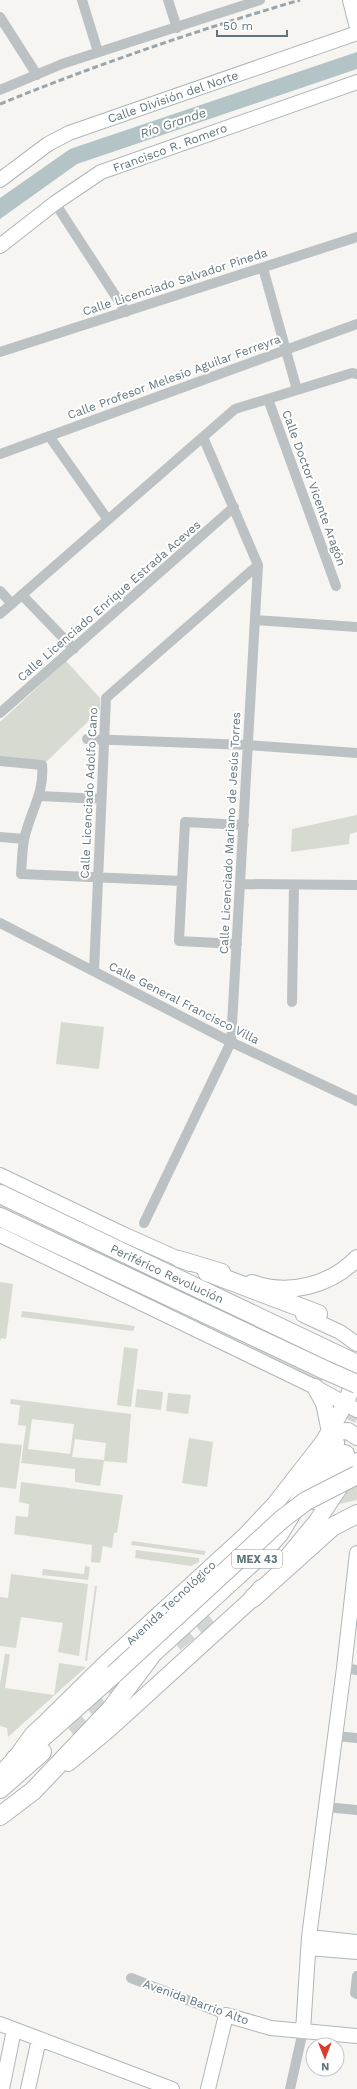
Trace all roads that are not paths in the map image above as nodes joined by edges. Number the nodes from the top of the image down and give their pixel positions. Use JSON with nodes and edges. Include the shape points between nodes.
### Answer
{"nodes":[{"id":1,"x":82,"y":0,"type":"edge"},
{"id":2,"x":168,"y":0,"type":"edge"},
{"id":3,"x":260,"y":0,"type":"edge"},
{"id":4,"x":351,"y":0,"type":"edge"},
{"id":5,"x":0,"y":17,"type":"edge"},
{"id":6,"x":357,"y":24,"type":"edge"},
{"id":7,"x":177,"y":28,"type":"junction"},
{"id":8,"x":357,"y":33,"type":"edge"},
{"id":9,"x":98,"y":52,"type":"junction"},
{"id":10,"x":37,"y":75,"type":"junction"},
{"id":11,"x":357,"y":82,"type":"edge"},
{"id":12,"x":0,"y":90,"type":"edge"},
{"id":13,"x":0,"y":180,"type":"edge"},
{"id":14,"x":55,"y":204,"type":"junction"},
{"id":15,"x":357,"y":237,"type":"edge"},
{"id":16,"x":0,"y":246,"type":"edge"},
{"id":17,"x":262,"y":268,"type":"junction"},
{"id":18,"x":126,"y":312,"type":"junction"},
{"id":19,"x":357,"y":324,"type":"edge"},
{"id":20,"x":286,"y":350,"type":"junction"},
{"id":21,"x":0,"y":352,"type":"edge"},
{"id":22,"x":357,"y":374,"type":"edge"},
{"id":23,"x":297,"y":390,"type":"junction"},
{"id":24,"x":268,"y":399,"type":"junction"},
{"id":25,"x":49,"y":436,"type":"junction"},
{"id":26,"x":203,"y":437,"type":"junction"},
{"id":27,"x":0,"y":454,"type":"edge"},
{"id":28,"x":234,"y":508,"type":"junction"},
{"id":29,"x":108,"y":520,"type":"junction"},
{"id":30,"x":258,"y":564,"type":"junction"},
{"id":31,"x":336,"y":586,"type":"dead end"},
{"id":32,"x":0,"y":591,"type":"edge"},
{"id":33,"x":22,"y":595,"type":"junction"},
{"id":34,"x":12,"y":604,"type":"junction"},
{"id":35,"x":0,"y":614,"type":"edge"},
{"id":36,"x":255,"y":620,"type":"junction"},
{"id":37,"x":357,"y":627,"type":"edge"},
{"id":38,"x":74,"y":649,"type":"junction"},
{"id":39,"x":0,"y":713,"type":"edge"},
{"id":40,"x":104,"y":738,"type":"junction"},
{"id":41,"x":87,"y":739,"type":"dead end"},
{"id":42,"x":248,"y":745,"type":"junction"},
{"id":43,"x":357,"y":753,"type":"edge"},
{"id":44,"x":0,"y":761,"type":"edge"},
{"id":45,"x":40,"y":796,"type":"junction"},
{"id":46,"x":101,"y":799,"type":"junction"},
{"id":47,"x":244,"y":825,"type":"junction"},
{"id":48,"x":0,"y":838,"type":"edge"},
{"id":49,"x":24,"y":839,"type":"junction"},
{"id":50,"x":98,"y":877,"type":"junction"},
{"id":51,"x":182,"y":881,"type":"junction"},
{"id":52,"x":241,"y":884,"type":"junction"},
{"id":53,"x":294,"y":885,"type":"junction"},
{"id":54,"x":357,"y":885,"type":"edge"},
{"id":55,"x":0,"y":923,"type":"edge"},
{"id":56,"x":237,"y":944,"type":"junction"},
{"id":57,"x":94,"y":971,"type":"junction"},
{"id":58,"x":292,"y":1002,"type":"dead end"},
{"id":59,"x":231,"y":1042,"type":"junction"},
{"id":60,"x":357,"y":1102,"type":"edge"},
{"id":61,"x":0,"y":1175,"type":"edge"},
{"id":62,"x":0,"y":1194,"type":"edge"},
{"id":63,"x":0,"y":1217,"type":"edge"},
{"id":64,"x":144,"y":1223,"type":"dead end"},
{"id":65,"x":0,"y":1235,"type":"edge"},
{"id":66,"x":357,"y":1258,"type":"edge"},
{"id":67,"x":179,"y":1259,"type":"junction"},
{"id":68,"x":207,"y":1272,"type":"junction"},
{"id":69,"x":318,"y":1314,"type":"dead end"},
{"id":70,"x":357,"y":1344,"type":"edge"},
{"id":71,"x":357,"y":1364,"type":"edge"},
{"id":72,"x":357,"y":1375,"type":"edge"},
{"id":73,"x":357,"y":1384,"type":"edge"},
{"id":74,"x":315,"y":1387,"type":"junction"},
{"id":75,"x":351,"y":1407,"type":"edge"},
{"id":76,"x":357,"y":1436,"type":"edge"},
{"id":77,"x":342,"y":1448,"type":"edge"},
{"id":78,"x":357,"y":1475,"type":"edge"},
{"id":79,"x":357,"y":1514,"type":"edge"},
{"id":80,"x":357,"y":1553,"type":"edge"},
{"id":81,"x":356,"y":1584,"type":"edge"},
{"id":82,"x":253,"y":1598,"type":"junction"},
{"id":83,"x":209,"y":1616,"type":"tunnel mouth"},
{"id":84,"x":351,"y":1669,"type":"edge"},
{"id":85,"x":68,"y":1728,"type":"tunnel mouth"},
{"id":86,"x":335,"y":1736,"type":"junction"},
{"id":87,"x":357,"y":1738,"type":"edge"},
{"id":88,"x":15,"y":1759,"type":"junction"},
{"id":89,"x":0,"y":1774,"type":"edge"},
{"id":90,"x":0,"y":1790,"type":"edge"},
{"id":91,"x":33,"y":1791,"type":"junction"},
{"id":92,"x":326,"y":1807,"type":"junction"},
{"id":93,"x":357,"y":1810,"type":"edge"},
{"id":94,"x":0,"y":1816,"type":"edge"},
{"id":95,"x":357,"y":1942,"type":"edge"},
{"id":96,"x":309,"y":1943,"type":"junction"},
{"id":97,"x":357,"y":1952,"type":"edge"},
{"id":98,"x":357,"y":1976,"type":"edge"},
{"id":99,"x":131,"y":1978,"type":"dead end"},
{"id":100,"x":356,"y":1993,"type":"edge"},
{"id":101,"x":226,"y":2015,"type":"junction"},
{"id":102,"x":0,"y":2024,"type":"edge"},
{"id":103,"x":14,"y":2030,"type":"junction"},
{"id":104,"x":303,"y":2031,"type":"junction"},
{"id":105,"x":357,"y":2036,"type":"edge"},
{"id":106,"x":38,"y":2039,"type":"junction"},
{"id":107,"x":165,"y":2088,"type":"edge"},
{"id":108,"x":2,"y":2089,"type":"edge"},
{"id":109,"x":28,"y":2089,"type":"edge"},
{"id":110,"x":208,"y":2089,"type":"edge"},
{"id":111,"x":290,"y":2089,"type":"edge"}],
"edges":[{"from":1,"to":9,"type":"street"},
{"from":2,"to":7,"type":"street"},
{"from":3,"to":7,"type":"street"},
{"from":4,"to":6,"type":"main road"},
{"from":5,"to":10,"type":"street"},
{"from":7,"to":9,"type":"street"},
{"from":8,"to":13,"type":"main road","name":"Calle División del Norte","via":[[69,133],[48,144]]},
{"from":9,"to":10,"type":"street"},
{"from":10,"to":12,"type":"street"},
{"from":11,"to":14,"type":"main road","name":"Francisco R. Romero","via":[[101,172]]},
{"from":14,"to":16,"type":"main road","name":"Francisco R. Romero"},
{"from":14,"to":18,"type":"street"},
{"from":15,"to":17,"type":"street","name":"Calle Licenciado Salvador Pineda"},
{"from":17,"to":18,"type":"street","name":"Calle Licenciado Salvador Pineda"},
{"from":17,"to":20,"type":"street"},
{"from":18,"to":21,"type":"street","name":"Calle Licenciado Salvador Pineda"},
{"from":19,"to":20,"type":"street","name":"Calle Profesor Melesio Aguilar Ferreyra"},
{"from":20,"to":23,"type":"street"},
{"from":20,"to":25,"type":"street","name":"Calle Profesor Melesio Aguilar Ferreyra"},
{"from":22,"to":23,"type":"street","via":[[352,373]]},
{"from":23,"to":24,"type":"street"},
{"from":24,"to":26,"type":"street","via":[[234,409]]},
{"from":24,"to":31,"type":"street","name":"Calle Doctor Vicente Aragón"},
{"from":25,"to":27,"type":"street","name":"Calle Profesor Melesio Aguilar Ferreyra"},
{"from":25,"to":29,"type":"street"},
{"from":26,"to":28,"type":"street","name":"Calle Licenciado Mariano de Jesús Torres"},
{"from":26,"to":29,"type":"street"},
{"from":28,"to":30,"type":"street","name":"Calle Licenciado Mariano de Jesús Torres"},
{"from":28,"to":38,"type":"street","name":"Calle Licenciado Enrique Estrada Aceves"},
{"from":29,"to":33,"type":"street"},
{"from":30,"to":36,"type":"street","name":"Calle Licenciado Mariano de Jesús Torres"},
{"from":30,"to":40,"type":"street","name":"Calle Licenciado Adolfo Cano","via":[[106,698]]},
{"from":32,"to":34,"type":"street"},
{"from":33,"to":34,"type":"street"},
{"from":33,"to":38,"type":"street"},
{"from":34,"to":35,"type":"street"},
{"from":36,"to":37,"type":"street"},
{"from":36,"to":42,"type":"street","name":"Calle Licenciado Mariano de Jesús Torres"},
{"from":38,"to":39,"type":"street","name":"Calle Licenciado Enrique Estrada Aceves"},
{"from":40,"to":41,"type":"street"},
{"from":40,"to":42,"type":"street"},
{"from":40,"to":46,"type":"street","name":"Calle Licenciado Adolfo Cano"},
{"from":42,"to":43,"type":"street"},
{"from":42,"to":47,"type":"street","name":"Calle Licenciado Mariano de Jesús Torres"},
{"from":44,"to":45,"type":"street","via":[[42,765],[44,778]]},
{"from":45,"to":46,"type":"street"},
{"from":45,"to":49,"type":"street"},
{"from":46,"to":50,"type":"street","name":"Calle Licenciado Adolfo Cano"},
{"from":47,"to":51,"type":"street","via":[[185,822]]},
{"from":47,"to":52,"type":"street","name":"Calle Licenciado Mariano de Jesús Torres"},
{"from":48,"to":49,"type":"street"},
{"from":49,"to":50,"type":"street","via":[[21,874]]},
{"from":50,"to":51,"type":"street"},
{"from":50,"to":57,"type":"street","name":"Calle Licenciado Adolfo Cano"},
{"from":51,"to":56,"type":"street","via":[[179,941]]},
{"from":52,"to":53,"type":"street"},
{"from":52,"to":56,"type":"street","name":"Calle Licenciado Mariano de Jesús Torres"},
{"from":53,"to":54,"type":"street"},
{"from":53,"to":58,"type":"street"},
{"from":55,"to":57,"type":"street","name":"Calle General Francisco Villa"},
{"from":56,"to":59,"type":"street","name":"Calle Licenciado Mariano de Jesús Torres"},
{"from":57,"to":59,"type":"street","name":"Calle General Francisco Villa"},
{"from":59,"to":60,"type":"street","name":"Calle General Francisco Villa"},
{"from":59,"to":64,"type":"street","name":"Calle Licenciado Mariano de Jesús Torres"},
{"from":61,"to":67,"type":"main road"},
{"from":62,"to":71,"type":"highway","name":"Periférico Revolución"},
{"from":63,"to":73,"type":"highway","name":"Periférico Revolución","bridge":true},
{"from":65,"to":74,"type":"main road"},
{"from":66,"to":67,"type":"main road","via":[[319,1284],[283,1289],[258,1285]]},
{"from":67,"to":68,"type":"main road"},
{"from":68,"to":69,"type":"highway"},
{"from":68,"to":70,"type":"main road","via":[[340,1332]]},
{"from":72,"to":75,"type":"main road","name":"Avenida Tecnológico"},
{"from":74,"to":75,"type":"main road"},
{"from":74,"to":77,"type":"main road"},
{"from":75,"to":77,"type":"main road","name":"Avenida Tecnológico"},
{"from":76,"to":77,"type":"main road","via":[[348,1431]]},
{"from":77,"to":82,"type":"main road","name":"Avenida Tecnológico","via":[[317,1521]]},
{"from":77,"to":83,"type":"highway","number":"MEX 43","via":[[290,1536]]},
{"from":77,"to":88,"type":"main road","name":"Avenida Tecnológico","via":[[307,1464],[245,1536],[104,1665],[33,1734]]},
{"from":77,"to":91,"type":"highway","number":"MEX 43","via":[[279,1534],[259,1556],[153,1653],[111,1709]]},
{"from":78,"to":88,"type":"highway","bridge":true,"via":[[306,1501],[281,1520],[114,1674]]},
{"from":79,"to":82,"type":"highway","via":[[332,1527]]},
{"from":80,"to":81,"type":"main road"},
{"from":81,"to":84,"type":"main road"},
{"from":82,"to":91,"type":"main road","name":"Avenida Tecnológico","via":[[109,1730]]},
{"from":84,"to":86,"type":"main road"},
{"from":85,"to":90,"type":"highway"},
{"from":86,"to":87,"type":"street"},
{"from":86,"to":92,"type":"main road"},
{"from":88,"to":89,"type":"main road","name":"Avenida Tecnológico"},
{"from":91,"to":94,"type":"highway","number":"MEX 43"},
{"from":92,"to":93,"type":"street"},
{"from":92,"to":96,"type":"main road"},
{"from":95,"to":96,"type":"main road"},
{"from":96,"to":97,"type":"main road"},
{"from":96,"to":104,"type":"main road"},
{"from":98,"to":100,"type":"street"},
{"from":99,"to":101,"type":"street","name":"Avenida Barrio Alto"},
{"from":101,"to":104,"type":"main road","name":"Avenida Barrio Alto","via":[[271,2028]]},
{"from":101,"to":110,"type":"main road"},
{"from":102,"to":103,"type":"main road"},
{"from":103,"to":106,"type":"main road"},
{"from":103,"to":108,"type":"main road"},
{"from":104,"to":105,"type":"main road","name":"Avenida Barrio Alto"},
{"from":104,"to":111,"type":"street"},
{"from":106,"to":107,"type":"main road"},
{"from":106,"to":109,"type":"main road"}]}
